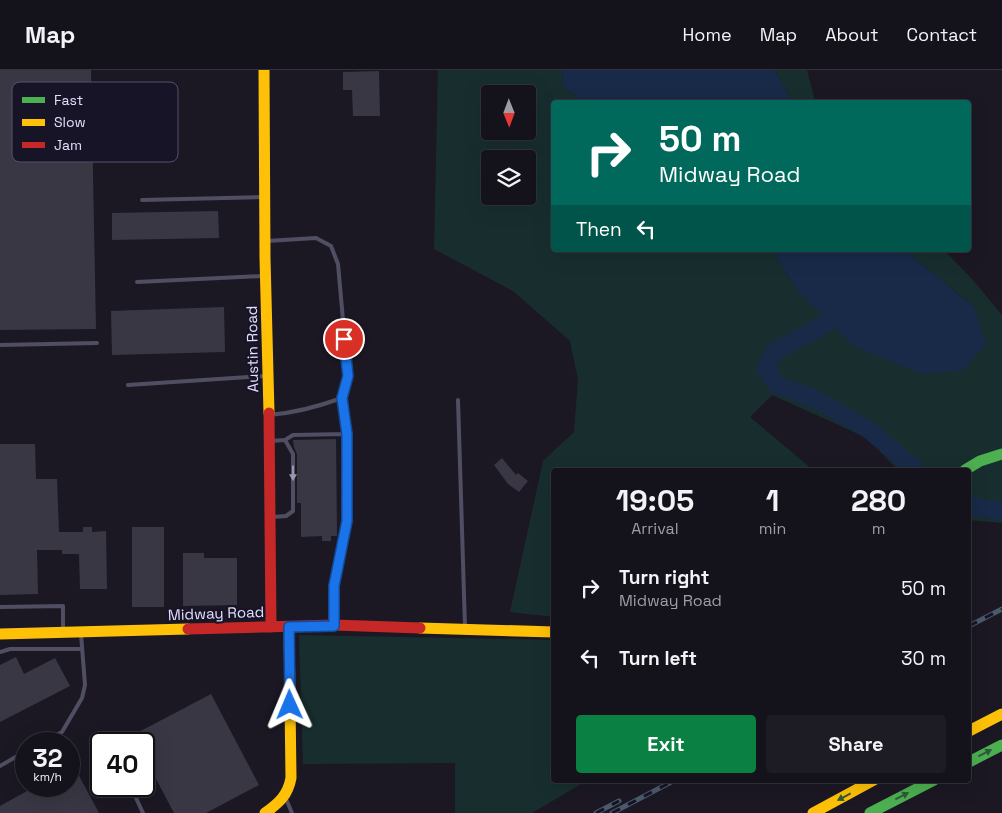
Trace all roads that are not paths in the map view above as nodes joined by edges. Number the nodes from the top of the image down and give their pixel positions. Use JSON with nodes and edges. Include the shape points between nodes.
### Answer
{"nodes":[{"id":1,"x":264,"y":70,"type":"edge"},
{"id":2,"x":264,"y":197,"type":"junction"},
{"id":3,"x":142,"y":200,"type":"dead end"},
{"id":4,"x":265,"y":242,"type":"junction"},
{"id":5,"x":266,"y":276,"type":"junction"},
{"id":6,"x":137,"y":282,"type":"dead end"},
{"id":7,"x":96,"y":343,"type":"dead end"},
{"id":8,"x":0,"y":345,"type":"edge"},
{"id":9,"x":267,"y":376,"type":"junction"},
{"id":10,"x":128,"y":385,"type":"dead end"},
{"id":11,"x":342,"y":398,"type":"junction"},
{"id":12,"x":458,"y":400,"type":"dead end"},
{"id":13,"x":269,"y":415,"type":"junction"},
{"id":14,"x":347,"y":434,"type":"junction"},
{"id":15,"x":285,"y":440,"type":"junction"},
{"id":16,"x":270,"y":441,"type":"junction"},
{"id":17,"x":1002,"y":454,"type":"edge"},
{"id":18,"x":968,"y":468,"type":"edge"},
{"id":19,"x":271,"y":517,"type":"junction"},
{"id":20,"x":0,"y":607,"type":"edge"},
{"id":21,"x":334,"y":626,"type":"junction"},
{"id":22,"x":270,"y":627,"type":"junction"},
{"id":23,"x":289,"y":627,"type":"junction"},
{"id":24,"x":466,"y":629,"type":"junction"},
{"id":25,"x":63,"y":632,"type":"junction"},
{"id":26,"x":81,"y":632,"type":"junction"},
{"id":27,"x":551,"y":632,"type":"edge"},
{"id":28,"x":0,"y":634,"type":"edge"},
{"id":29,"x":20,"y":641,"type":"junction"},
{"id":30,"x":82,"y":649,"type":"junction"},
{"id":31,"x":0,"y":652,"type":"edge"},
{"id":32,"x":1002,"y":714,"type":"edge"},
{"id":33,"x":971,"y":730,"type":"edge"},
{"id":34,"x":62,"y":732,"type":"edge"},
{"id":35,"x":1002,"y":745,"type":"edge"},
{"id":36,"x":15,"y":757,"type":"edge"},
{"id":37,"x":971,"y":761,"type":"edge"},
{"id":38,"x":0,"y":766,"type":"edge"},
{"id":39,"x":868,"y":783,"type":"edge"},
{"id":40,"x":928,"y":783,"type":"edge"},
{"id":41,"x":136,"y":797,"type":"edge"},
{"id":42,"x":285,"y":798,"type":"junction"},
{"id":43,"x":143,"y":813,"type":"edge"},
{"id":44,"x":265,"y":813,"type":"edge"},
{"id":45,"x":292,"y":813,"type":"edge"},
{"id":46,"x":813,"y":813,"type":"edge"},
{"id":47,"x":870,"y":813,"type":"edge"}],
"edges":[{"from":1,"to":2,"type":"main road","name":"Austin Road"},
{"from":2,"to":3,"type":"lane"},
{"from":2,"to":4,"type":"main road","name":"Austin Road"},
{"from":4,"to":5,"type":"main road","name":"Austin Road"},
{"from":4,"to":11,"type":"lane","via":[[316,238],[331,246],[338,264],[348,376]]},
{"from":5,"to":6,"type":"lane"},
{"from":5,"to":9,"type":"main road","name":"Austin Road"},
{"from":7,"to":8,"type":"lane"},
{"from":9,"to":10,"type":"lane"},
{"from":9,"to":13,"type":"main road","name":"Austin Road"},
{"from":11,"to":13,"type":"lane","via":[[315,408]]},
{"from":11,"to":14,"type":"lane"},
{"from":12,"to":24,"type":"lane"},
{"from":13,"to":16,"type":"main road","name":"Austin Road"},
{"from":14,"to":15,"type":"lane","via":[[293,435]]},
{"from":14,"to":21,"type":"lane","via":[[347,521],[334,586]]},
{"from":15,"to":16,"type":"lane"},
{"from":15,"to":19,"type":"lane","one_way":true,"via":[[293,454],[293,511],[286,516]]},
{"from":16,"to":19,"type":"main road","name":"Austin Road"},
{"from":17,"to":18,"type":"main road"},
{"from":19,"to":22,"type":"main road","name":"Austin Road"},
{"from":20,"to":25,"type":"lane","via":[[62,606]]},
{"from":21,"to":23,"type":"main road","name":"Midway Road"},
{"from":21,"to":24,"type":"main road","name":"Midway Road"},
{"from":22,"to":23,"type":"main road","name":"Midway Road"},
{"from":22,"to":26,"type":"main road","name":"Midway Road"},
{"from":23,"to":42,"type":"main road","via":[[291,778]]},
{"from":24,"to":27,"type":"main road","name":"Midway Road"},
{"from":25,"to":26,"type":"main road","name":"Midway Road"},
{"from":25,"to":29,"type":"main road","name":"Midway Road"},
{"from":26,"to":30,"type":"lane"},
{"from":28,"to":29,"type":"main road","name":"Midway Road"},
{"from":29,"to":30,"type":"lane"},
{"from":29,"to":31,"type":"lane"},
{"from":30,"to":34,"type":"lane","via":[[85,685],[82,698]]},
{"from":32,"to":33,"type":"main road"},
{"from":37,"to":35,"type":"main road","one_way":true},
{"from":36,"to":38,"type":"lane"},
{"from":39,"to":46,"type":"main road","one_way":true},
{"from":47,"to":40,"type":"main road","one_way":true},
{"from":41,"to":43,"type":"lane"},
{"from":42,"to":44,"type":"main road"},
{"from":42,"to":45,"type":"lane"}]}
